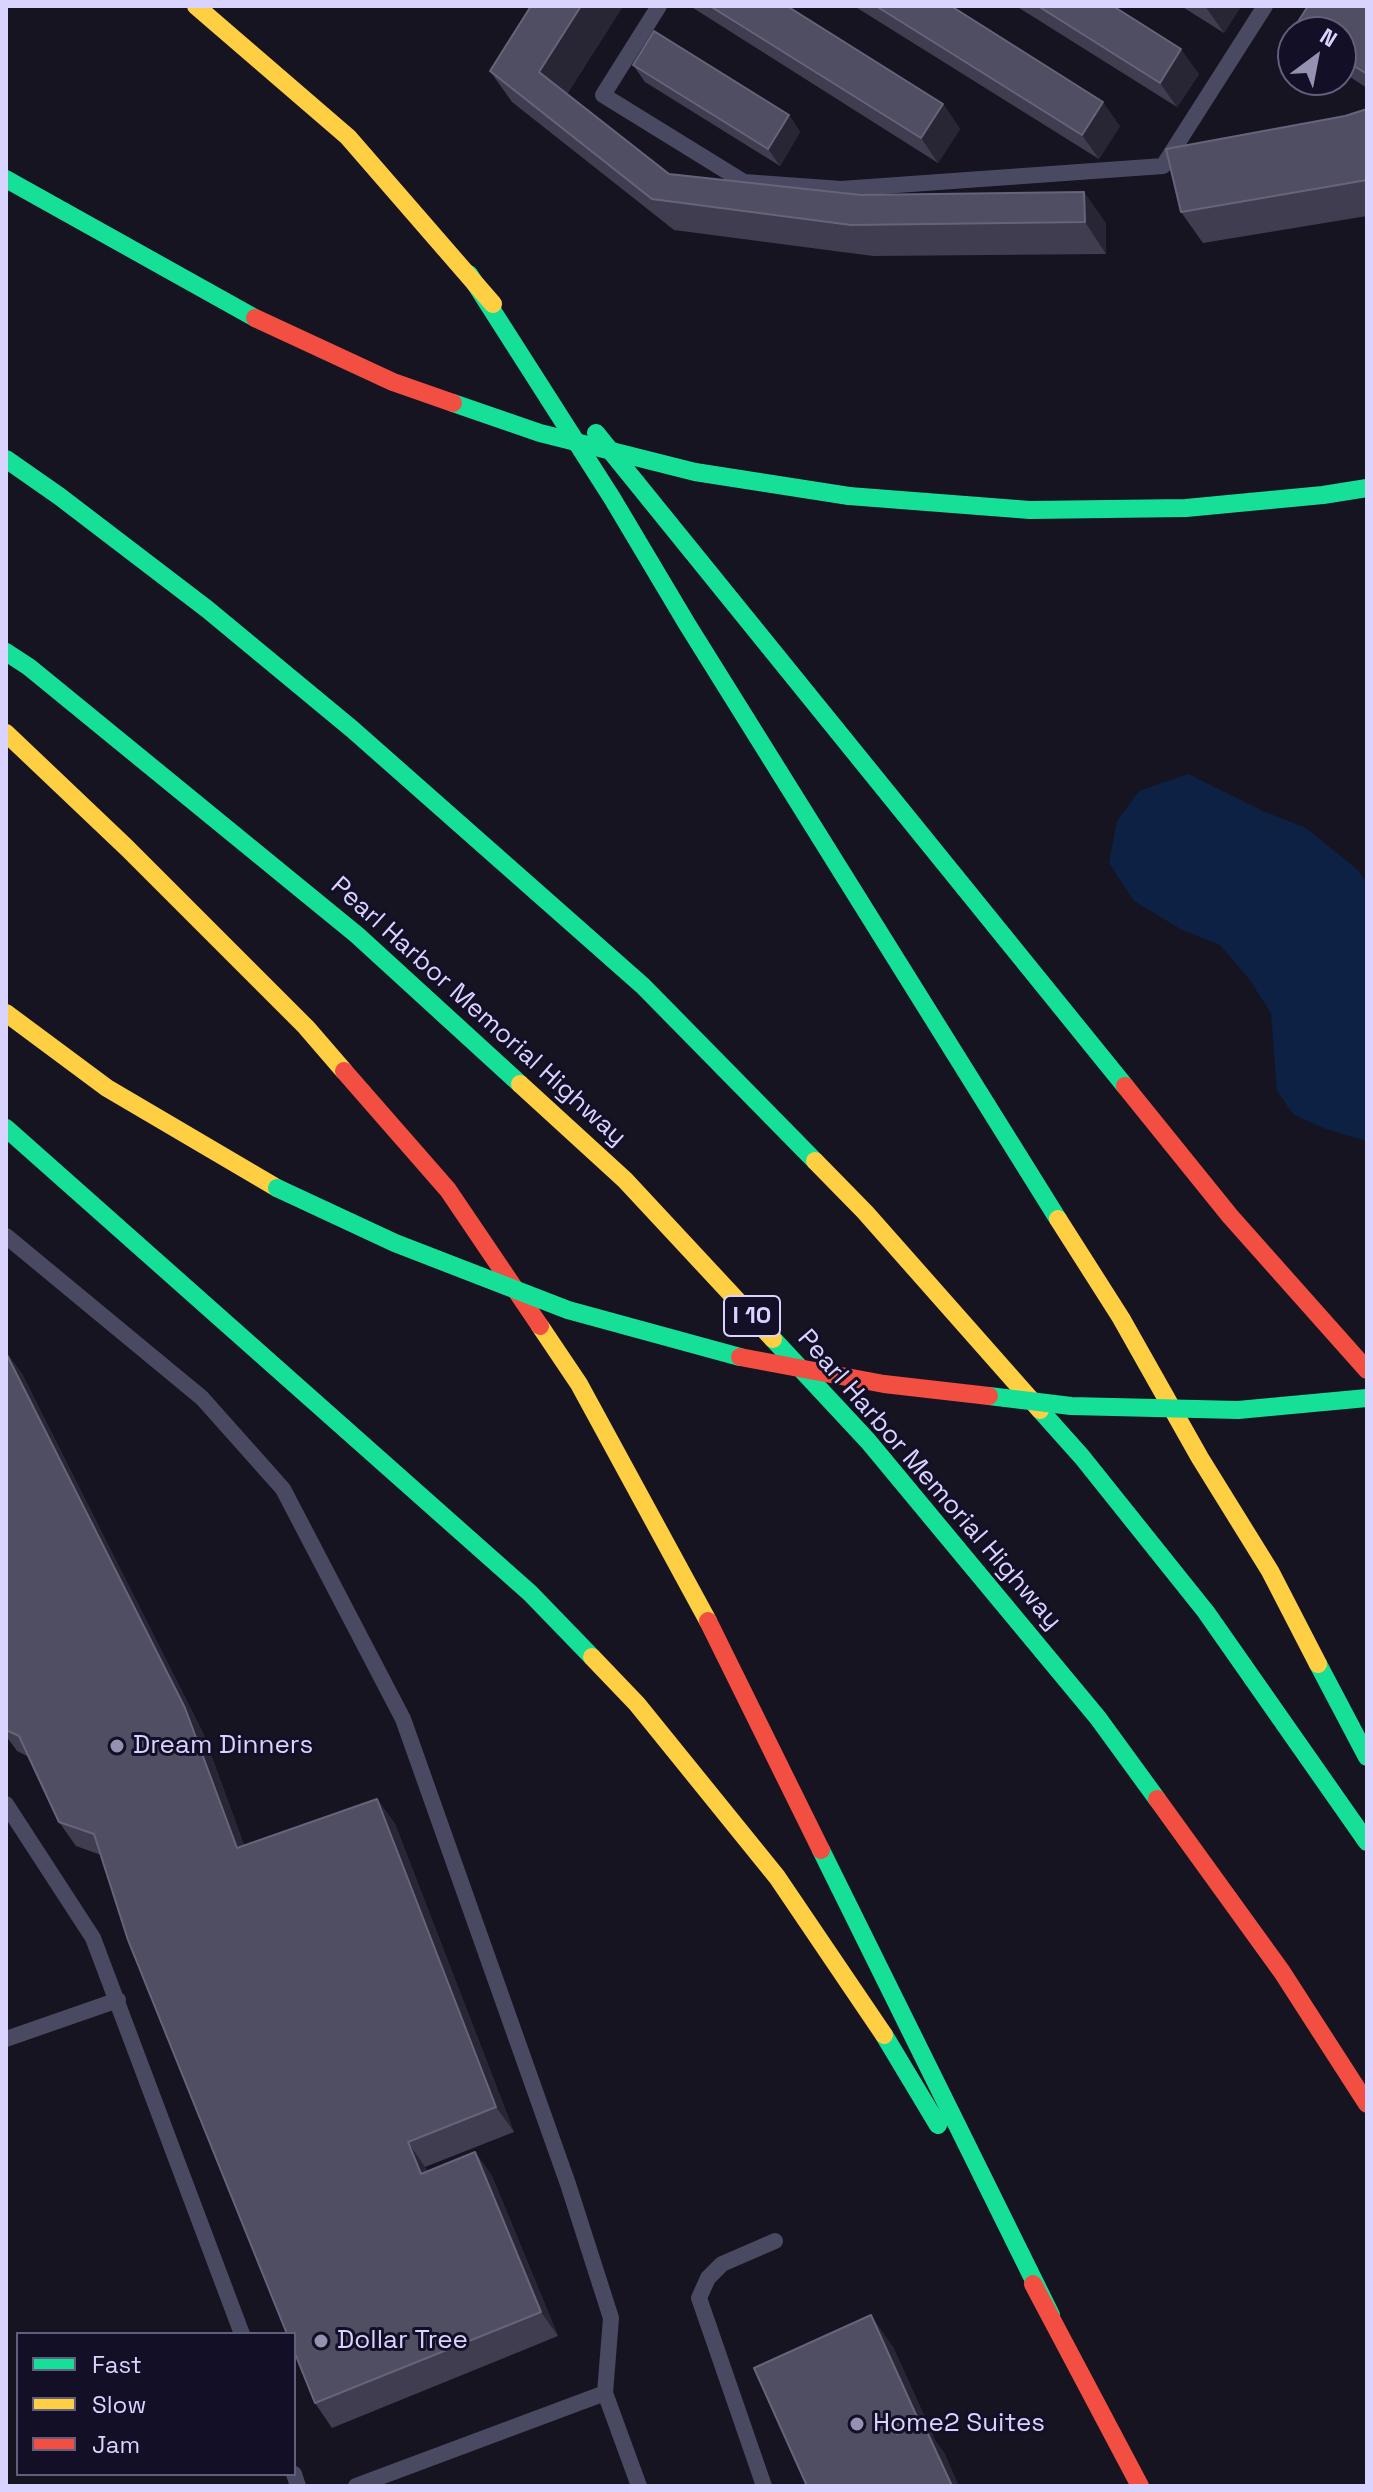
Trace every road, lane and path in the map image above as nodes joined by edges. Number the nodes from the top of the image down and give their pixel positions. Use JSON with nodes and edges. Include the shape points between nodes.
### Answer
{"nodes":[{"id":1,"x":196,"y":6,"type":"edge"},
{"id":2,"x":659,"y":6,"type":"edge"},
{"id":3,"x":1265,"y":6,"type":"edge"},
{"id":4,"x":6,"y":179,"type":"edge"},
{"id":5,"x":469,"y":274,"type":"junction"},
{"id":6,"x":6,"y":459,"type":"edge"},
{"id":7,"x":1367,"y":488,"type":"edge"},
{"id":8,"x":6,"y":652,"type":"edge"},
{"id":9,"x":6,"y":733,"type":"edge"},
{"id":10,"x":6,"y":1013,"type":"edge"},
{"id":11,"x":6,"y":1128,"type":"edge"},
{"id":12,"x":6,"y":1236,"type":"edge"},
{"id":13,"x":1367,"y":1370,"type":"edge"},
{"id":14,"x":1367,"y":1398,"type":"edge"},
{"id":15,"x":1367,"y":1757,"type":"edge"},
{"id":16,"x":6,"y":1804,"type":"edge"},
{"id":17,"x":1367,"y":1842,"type":"edge"},
{"id":18,"x":118,"y":2000,"type":"junction"},
{"id":19,"x":6,"y":2039,"type":"edge"},
{"id":20,"x":1367,"y":2104,"type":"edge"},
{"id":21,"x":775,"y":2241,"type":"dead end"},
{"id":22,"x":1051,"y":2315,"type":"junction"},
{"id":23,"x":241,"y":2332,"type":"edge"},
{"id":24,"x":605,"y":2393,"type":"junction"},
{"id":25,"x":356,"y":2486,"type":"edge"},
{"id":26,"x":639,"y":2486,"type":"edge"},
{"id":27,"x":764,"y":2486,"type":"edge"},
{"id":28,"x":1140,"y":2486,"type":"edge"}],
"edges":[{"from":1,"to":5,"type":"main road","via":[[348,137]]},
{"from":2,"to":3,"type":"lane","via":[[603,95],[744,182],[841,189],[1163,166]]},
{"from":4,"to":7,"type":"main road","bridge":true,"via":[[255,318],[393,382],[540,433],[695,472],[849,496],[1030,510],[1186,508]]},
{"from":5,"to":13,"type":"main road","via":[[1230,1216]]},
{"from":5,"to":15,"type":"main road","via":[[1121,1318],[1270,1571]]},
{"from":6,"to":17,"type":"main road","via":[[207,609],[352,729],[643,986],[721,1065],[865,1212],[1082,1457],[1206,1612]]},
{"from":8,"to":20,"type":"main road","name":"Pearl Harbor Memorial Highway","number":"I 10","via":[[357,935],[636,1191],[868,1441],[1098,1718],[1282,1972]]},
{"from":9,"to":22,"type":"main road","via":[[306,1027],[448,1190],[579,1384],[690,1585]]},
{"from":10,"to":14,"type":"main road","bridge":true,"via":[[107,1088],[277,1188],[395,1243],[568,1310],[740,1356],[884,1384],[1071,1406],[1238,1410]]},
{"from":11,"to":22,"type":"main road","via":[[530,1593],[637,1704],[777,1877],[892,2047]]},
{"from":12,"to":24,"type":"lane","via":[[202,1398],[283,1489],[396,1706],[611,2318]]},
{"from":16,"to":18,"type":"lane","via":[[93,1938]]},
{"from":18,"to":19,"type":"lane"},
{"from":18,"to":23,"type":"lane"},
{"from":21,"to":27,"type":"lane","via":[[722,2264],[699,2298]]},
{"from":22,"to":28,"type":"main road"},
{"from":24,"to":25,"type":"lane"},
{"from":24,"to":26,"type":"lane"}]}
